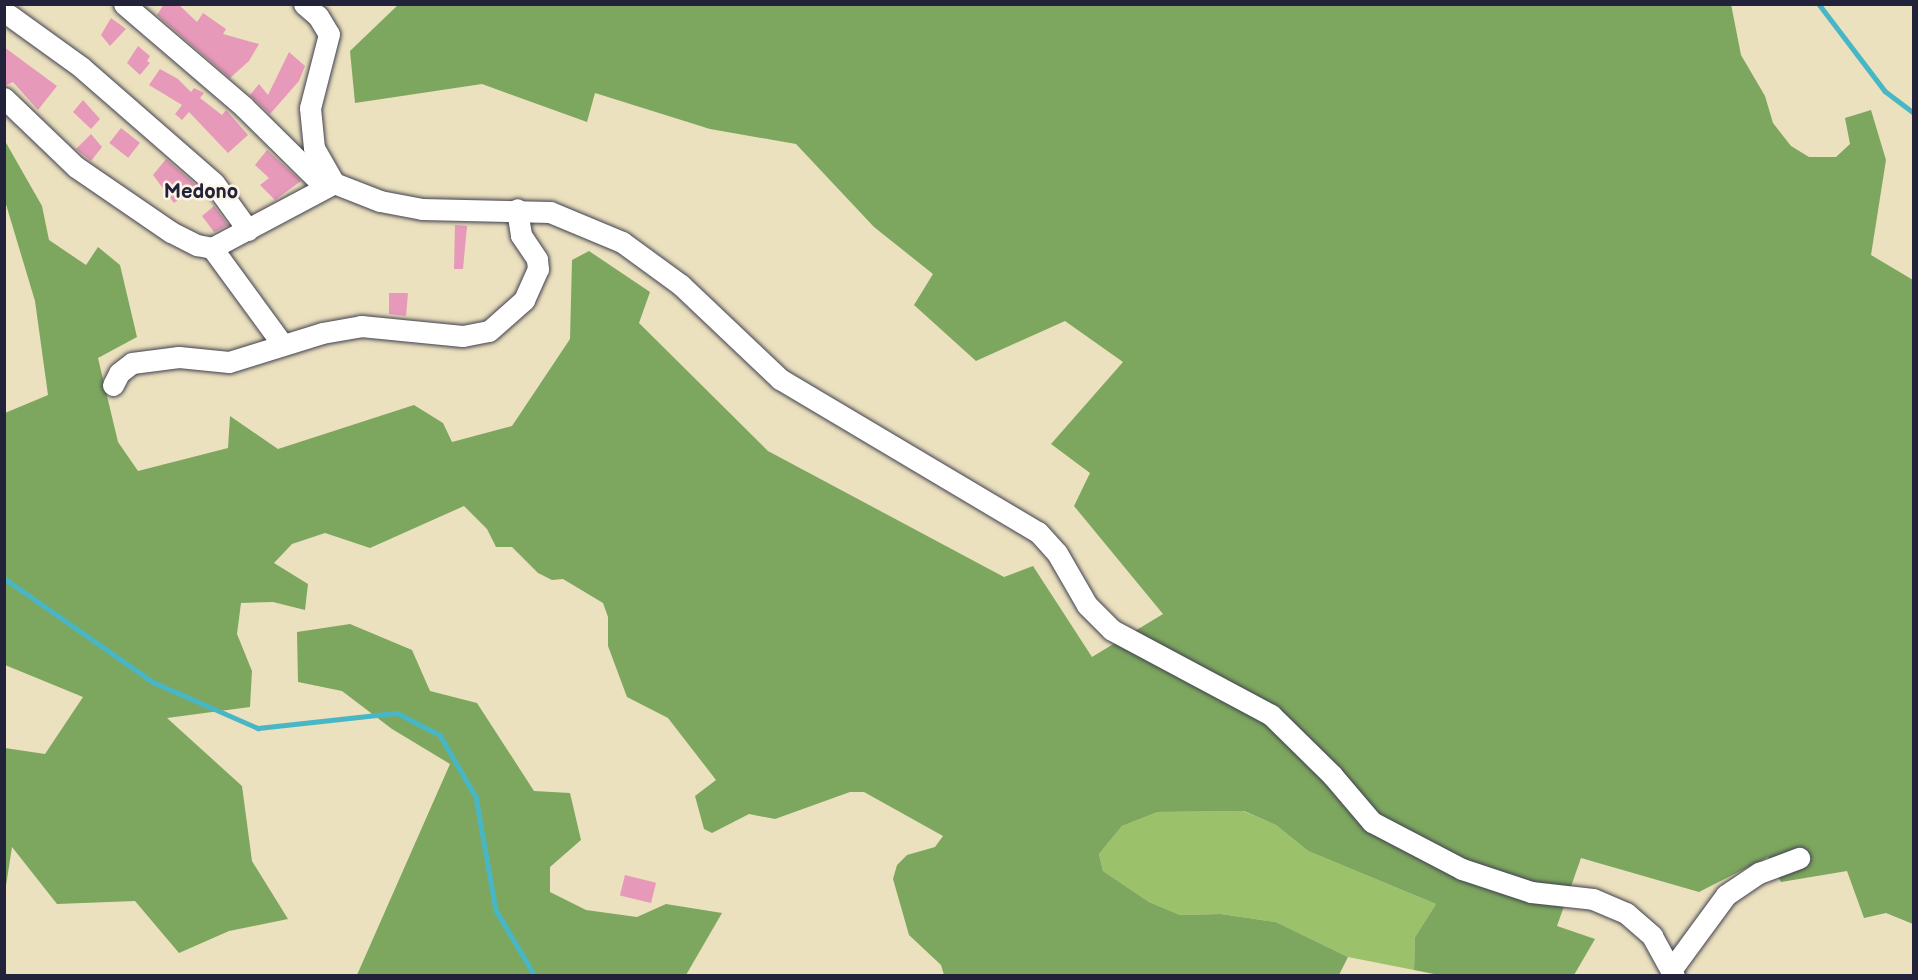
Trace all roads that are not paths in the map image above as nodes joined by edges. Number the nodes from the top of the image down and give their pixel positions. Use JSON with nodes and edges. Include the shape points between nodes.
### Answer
{"nodes":[{"id":1,"x":124,"y":4,"type":"edge"},
{"id":2,"x":304,"y":4,"type":"edge"},
{"id":3,"x":10,"y":13,"type":"edge"},
{"id":4,"x":4,"y":98,"type":"edge"},
{"id":5,"x":330,"y":185,"type":"junction"},
{"id":6,"x":517,"y":209,"type":"junction"},
{"id":7,"x":248,"y":230,"type":"junction"},
{"id":8,"x":212,"y":248,"type":"junction"},
{"id":9,"x":283,"y":345,"type":"junction"},
{"id":10,"x":113,"y":385,"type":"dead end"},
{"id":11,"x":1799,"y":858,"type":"dead end"},
{"id":12,"x":1672,"y":972,"type":"edge"}],
"edges":[{"from":1,"to":5,"type":"street"},
{"from":2,"to":5,"type":"street","via":[[318,16],[329,34],[310,108],[314,148]]},
{"from":3,"to":7,"type":"street","via":[[81,67],[214,183]]},
{"from":4,"to":8,"type":"street","via":[[92,178],[183,240]]},
{"from":5,"to":6,"type":"street","via":[[422,209]]},
{"from":5,"to":7,"type":"street"},
{"from":6,"to":9,"type":"street","via":[[520,235],[537,259],[538,269],[524,300],[489,331],[463,336],[369,325]]},
{"from":6,"to":12,"type":"street","via":[[550,212],[622,242],[681,285],[780,379],[1038,532],[1057,553],[1087,605],[1112,630],[1271,715],[1332,775],[1360,811],[1385,831],[1462,868],[1516,888],[1612,906],[1652,936]]},
{"from":7,"to":8,"type":"street"},
{"from":8,"to":9,"type":"street"},
{"from":9,"to":10,"type":"street","via":[[229,362],[179,357],[132,363],[118,373]]},
{"from":11,"to":12,"type":"street","via":[[1759,873],[1726,895]]}]}
